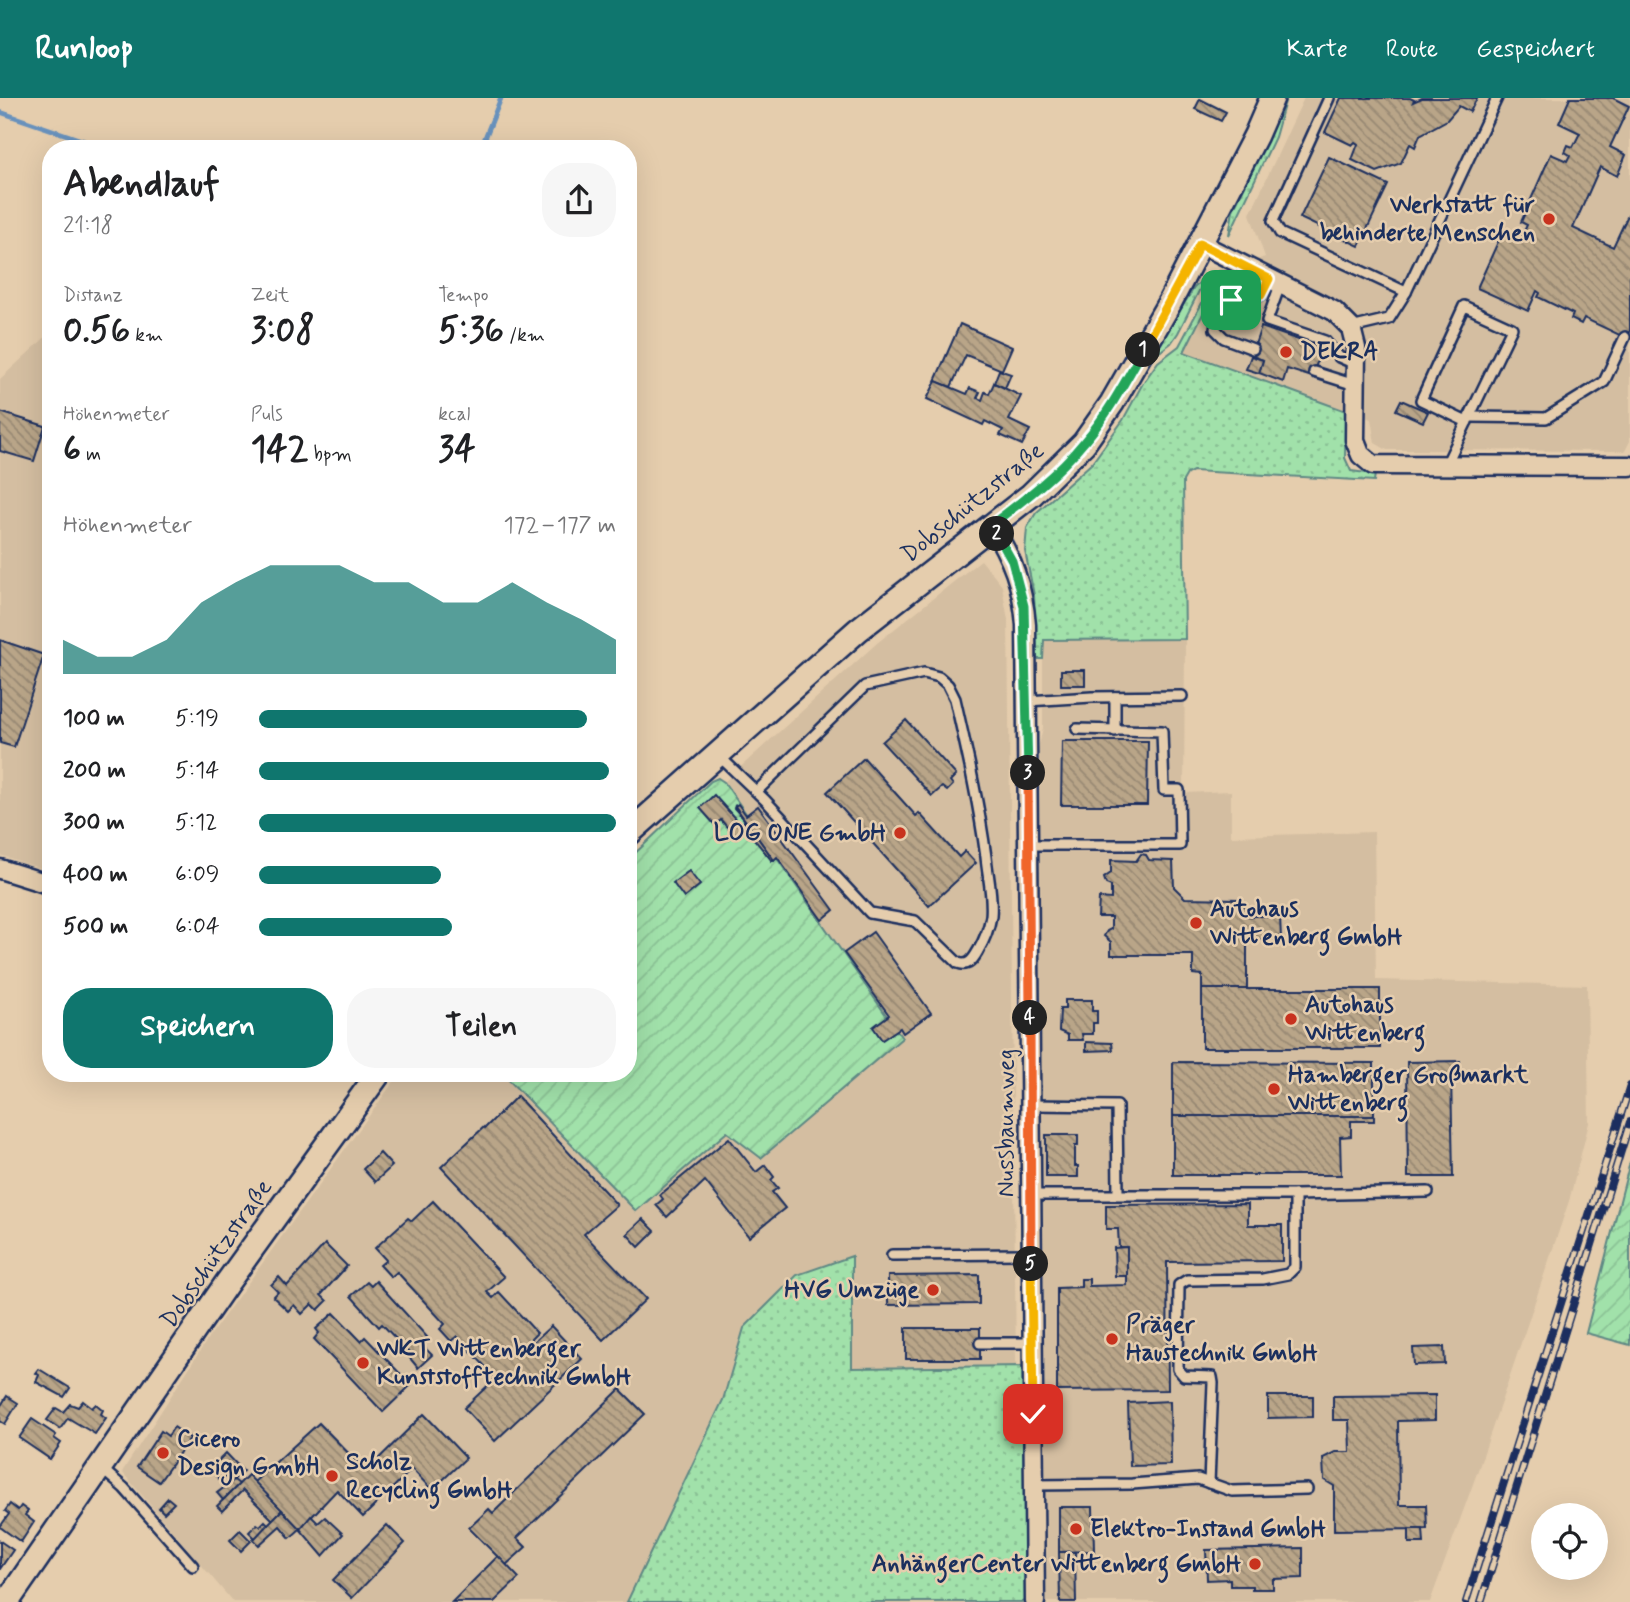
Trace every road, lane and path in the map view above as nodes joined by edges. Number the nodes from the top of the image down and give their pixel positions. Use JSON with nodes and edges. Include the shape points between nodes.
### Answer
{"nodes":[{"id":1,"x":1272,"y":98,"type":"edge"},
{"id":2,"x":1329,"y":98,"type":"edge"},
{"id":3,"x":1497,"y":98,"type":"edge"},
{"id":4,"x":1200,"y":244,"type":"junction"},
{"id":5,"x":1275,"y":282,"type":"junction"},
{"id":6,"x":1406,"y":292,"type":"junction"},
{"id":7,"x":1351,"y":328,"type":"junction"},
{"id":8,"x":1625,"y":337,"type":"dead end"},
{"id":9,"x":1253,"y":349,"type":"dead end"},
{"id":10,"x":1355,"y":364,"type":"junction"},
{"id":11,"x":1314,"y":372,"type":"dead end"},
{"id":12,"x":1355,"y":385,"type":"junction"},
{"id":13,"x":1468,"y":420,"type":"junction"},
{"id":14,"x":1446,"y":465,"type":"junction"},
{"id":15,"x":1630,"y":466,"type":"edge"},
{"id":16,"x":991,"y":525,"type":"junction"},
{"id":17,"x":1182,"y":696,"type":"dead end"},
{"id":18,"x":1115,"y":697,"type":"junction"},
{"id":19,"x":1027,"y":701,"type":"junction"},
{"id":20,"x":1077,"y":729,"type":"dead end"},
{"id":21,"x":1115,"y":730,"type":"junction"},
{"id":22,"x":717,"y":753,"type":"junction"},
{"id":23,"x":757,"y":791,"type":"junction"},
{"id":24,"x":637,"y":826,"type":"edge"},
{"id":25,"x":1029,"y":845,"type":"junction"},
{"id":26,"x":0,"y":869,"type":"edge"},
{"id":27,"x":42,"y":882,"type":"edge"},
{"id":28,"x":372,"y":1082,"type":"edge"},
{"id":29,"x":1030,"y":1105,"type":"junction"},
{"id":30,"x":1428,"y":1192,"type":"dead end"},
{"id":31,"x":1118,"y":1194,"type":"junction"},
{"id":32,"x":1030,"y":1195,"type":"junction"},
{"id":33,"x":1295,"y":1195,"type":"junction"},
{"id":34,"x":1031,"y":1254,"type":"junction"},
{"id":35,"x":892,"y":1255,"type":"dead end"},
{"id":36,"x":980,"y":1343,"type":"dead end"},
{"id":37,"x":1032,"y":1343,"type":"junction"},
{"id":38,"x":101,"y":1468,"type":"junction"},
{"id":39,"x":1209,"y":1483,"type":"junction"},
{"id":40,"x":1034,"y":1485,"type":"junction"},
{"id":41,"x":1307,"y":1489,"type":"dead end"},
{"id":42,"x":193,"y":1566,"type":"dead end"},
{"id":43,"x":7,"y":1602,"type":"edge"},
{"id":44,"x":1035,"y":1602,"type":"edge"}],
"edges":[{"from":1,"to":4,"type":"street","name":"Dobschützstraße"},
{"from":2,"to":6,"type":"lane","via":[[1273,221],[1280,233]]},
{"from":3,"to":6,"type":"lane"},
{"from":4,"to":5,"type":"street"},
{"from":4,"to":16,"type":"street","name":"Dobschützstraße","via":[[1098,424],[1043,484]]},
{"from":5,"to":7,"type":"street","via":[[1334,311]]},
{"from":5,"to":9,"type":"lane","via":[[1261,295],[1231,300],[1219,312],[1216,328],[1224,338]]},
{"from":5,"to":10,"type":"lane","via":[[1267,321],[1325,341],[1339,357]]},
{"from":6,"to":7,"type":"lane","via":[[1389,319]]},
{"from":7,"to":10,"type":"street"},
{"from":8,"to":13,"type":"lane","via":[[1604,382],[1546,418]]},
{"from":10,"to":12,"type":"street"},
{"from":11,"to":12,"type":"lane"},
{"from":12,"to":14,"type":"street","via":[[1355,440],[1361,455],[1373,465]]},
{"from":13,"to":13,"type":"lane","via":[[1512,328],[1464,306],[1421,400]]},
{"from":13,"to":14,"type":"lane"},
{"from":14,"to":15,"type":"street"},
{"from":16,"to":19,"type":"street","name":"Nussbaumweg","via":[[1012,561],[1021,590]]},
{"from":16,"to":22,"type":"street","name":"Dobschützstraße","via":[[858,630]]},
{"from":17,"to":18,"type":"lane"},
{"from":18,"to":19,"type":"lane"},
{"from":18,"to":21,"type":"lane"},
{"from":19,"to":25,"type":"street","name":"Nussbaumweg"},
{"from":20,"to":21,"type":"lane"},
{"from":21,"to":25,"type":"lane","via":[[1162,731],[1164,790],[1179,790],[1180,845]]},
{"from":22,"to":23,"type":"lane"},
{"from":22,"to":24,"type":"street","name":"Dobschützstraße"},
{"from":23,"to":23,"type":"lane","via":[[870,913],[915,921],[958,963],[969,963],[975,956],[984,941],[992,899],[979,806],[955,699],[939,677],[914,674],[865,686]]},
{"from":25,"to":29,"type":"street","name":"Nussbaumweg"},
{"from":26,"to":27,"type":"street"},
{"from":28,"to":38,"type":"street","name":"Dobschützstraße"},
{"from":29,"to":31,"type":"lane","via":[[1117,1106]]},
{"from":29,"to":32,"type":"street","name":"Nussbaumweg"},
{"from":30,"to":33,"type":"lane"},
{"from":31,"to":32,"type":"lane"},
{"from":31,"to":33,"type":"lane"},
{"from":32,"to":34,"type":"street","name":"Nussbaumweg"},
{"from":33,"to":39,"type":"lane","via":[[1295,1267],[1288,1274],[1263,1279],[1187,1280],[1179,1285],[1178,1369],[1184,1376],[1212,1377],[1213,1383]]},
{"from":34,"to":35,"type":"lane"},
{"from":34,"to":37,"type":"street","name":"Nussbaumweg"},
{"from":36,"to":37,"type":"lane"},
{"from":37,"to":40,"type":"street","name":"Nussbaumweg"},
{"from":38,"to":42,"type":"lane"},
{"from":38,"to":43,"type":"street","name":"Dobschützstraße"},
{"from":39,"to":40,"type":"lane","via":[[1198,1479]]},
{"from":39,"to":41,"type":"lane","via":[[1232,1491]]},
{"from":40,"to":44,"type":"street","name":"Nussbaumweg"}]}
